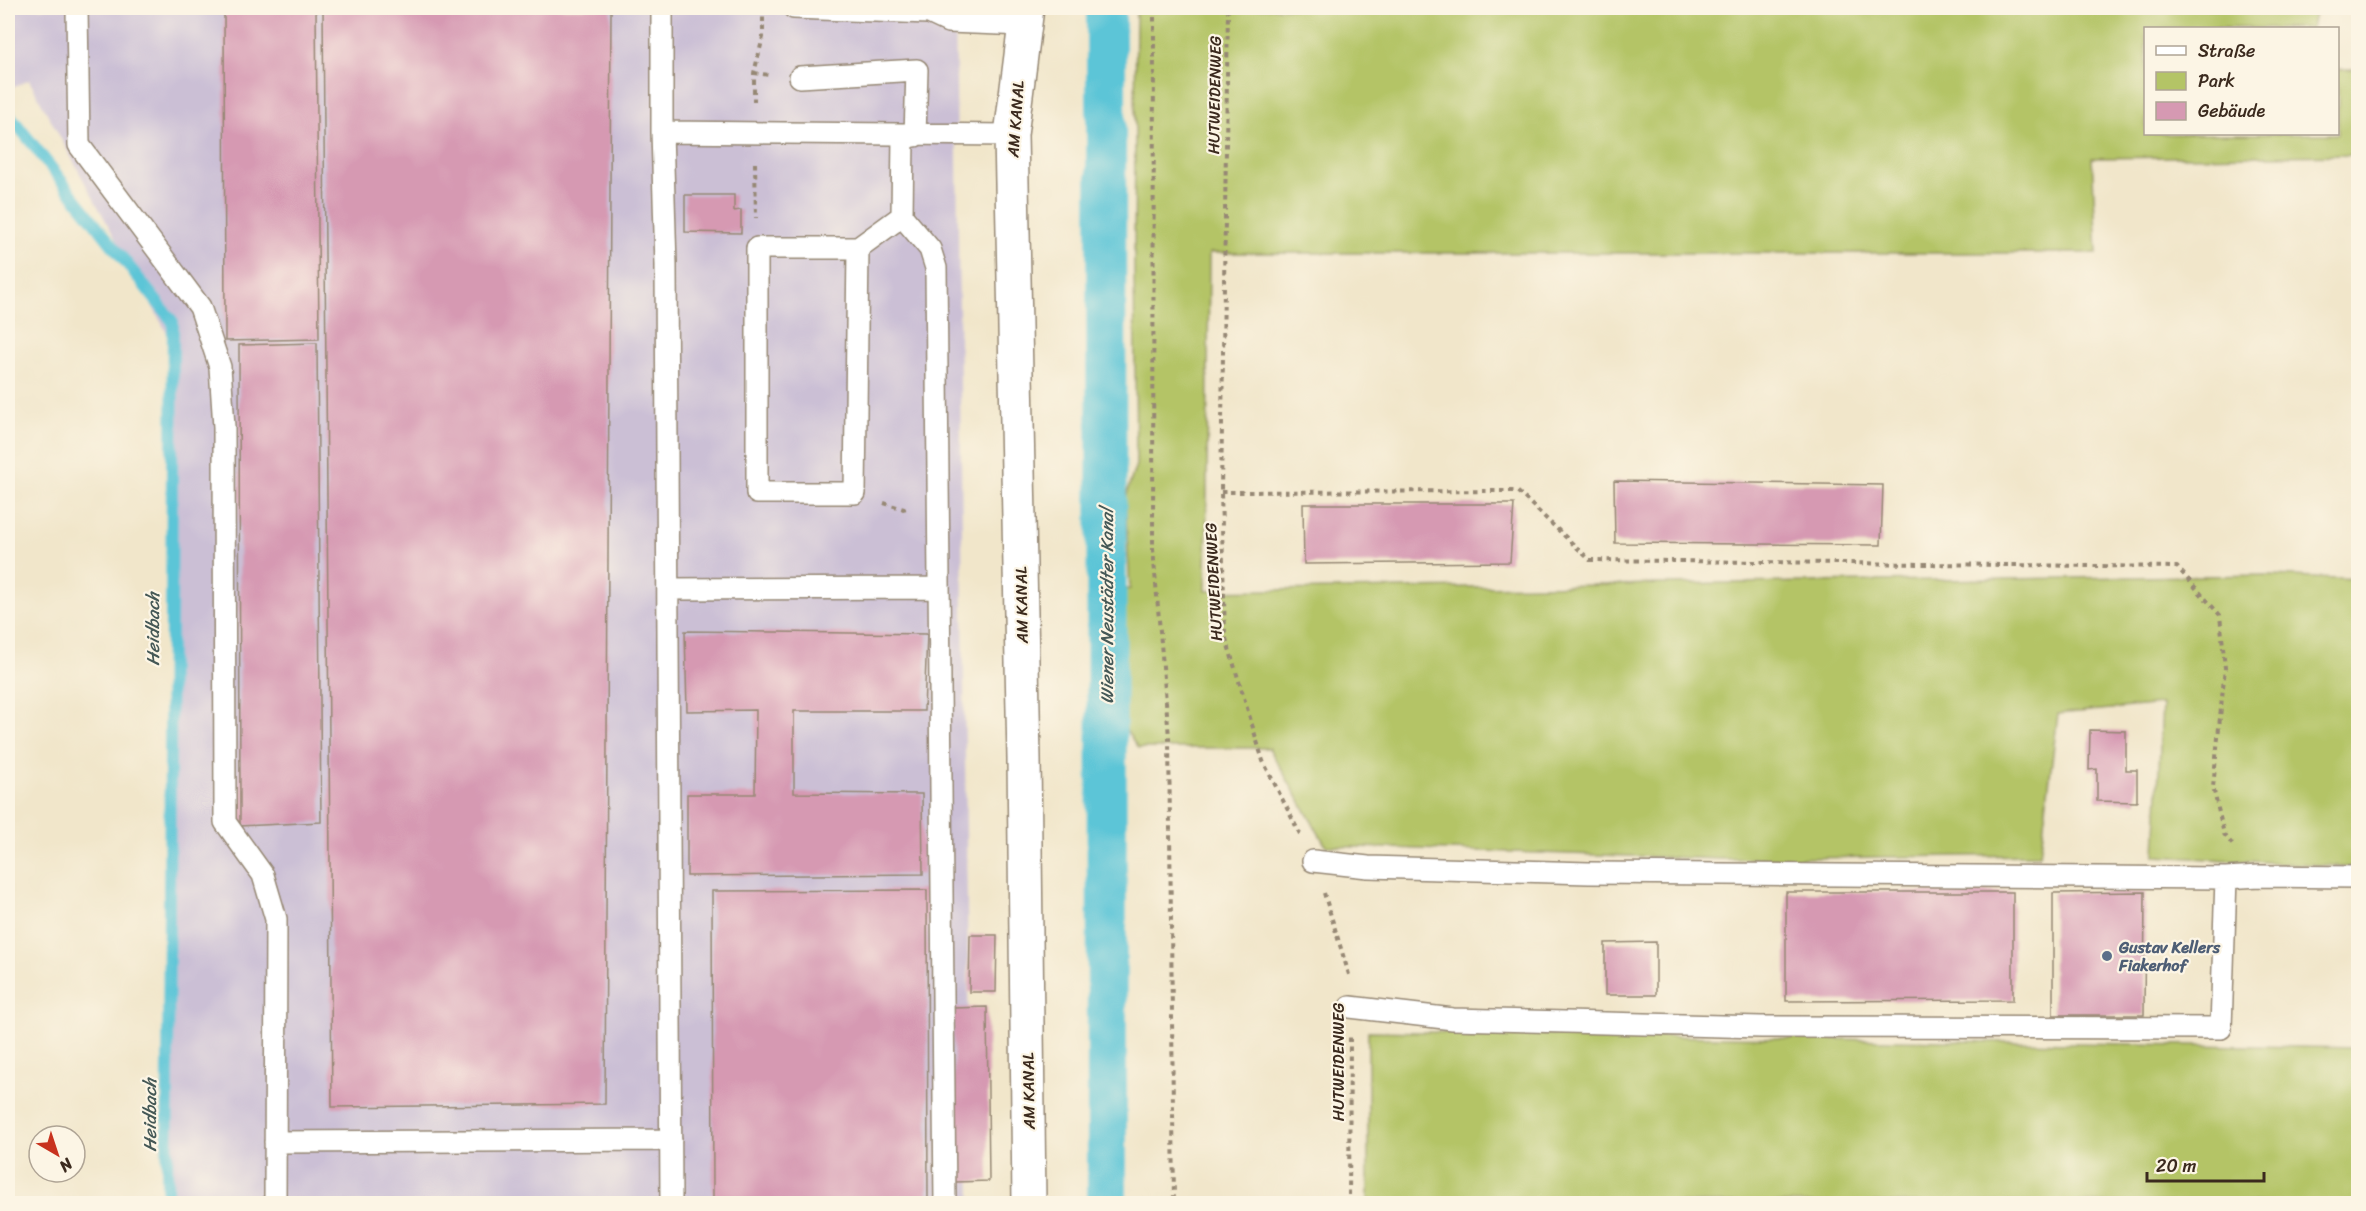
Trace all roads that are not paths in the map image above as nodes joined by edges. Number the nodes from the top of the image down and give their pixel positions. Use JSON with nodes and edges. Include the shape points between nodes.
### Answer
{"nodes":[{"id":1,"x":77,"y":8,"type":"edge"},
{"id":2,"x":662,"y":8,"type":"edge"},
{"id":3,"x":794,"y":8,"type":"edge"},
{"id":4,"x":930,"y":10,"type":"edge"},
{"id":5,"x":1027,"y":16,"type":"edge"},
{"id":6,"x":800,"y":78,"type":"dead end"},
{"id":7,"x":662,"y":132,"type":"junction"},
{"id":8,"x":1011,"y":135,"type":"junction"},
{"id":9,"x":909,"y":136,"type":"junction"},
{"id":10,"x":902,"y":216,"type":"junction"},
{"id":11,"x":858,"y":248,"type":"junction"},
{"id":12,"x":939,"y":588,"type":"junction"},
{"id":13,"x":668,"y":589,"type":"junction"},
{"id":14,"x":1313,"y":861,"type":"road end"},
{"id":15,"x":2358,"y":877,"type":"edge"},
{"id":16,"x":2226,"y":878,"type":"junction"},
{"id":17,"x":1350,"y":1007,"type":"road end"},
{"id":18,"x":671,"y":1140,"type":"junction"},
{"id":19,"x":275,"y":1142,"type":"junction"},
{"id":20,"x":275,"y":1203,"type":"edge"},
{"id":21,"x":671,"y":1203,"type":"edge"},
{"id":22,"x":945,"y":1203,"type":"edge"},
{"id":23,"x":1029,"y":1203,"type":"edge"}],
"edges":[{"from":1,"to":19,"type":"lane","via":[[79,145],[200,308],[220,367],[224,427],[225,822],[263,875],[276,919]]},
{"from":2,"to":7,"type":"lane"},
{"from":3,"to":4,"type":"lane"},
{"from":4,"to":5,"type":"lane","via":[[948,22]]},
{"from":5,"to":8,"type":"street","name":"AM KANAL"},
{"from":6,"to":9,"type":"lane","via":[[917,70]]},
{"from":7,"to":9,"type":"lane"},
{"from":7,"to":13,"type":"lane"},
{"from":8,"to":9,"type":"lane"},
{"from":8,"to":23,"type":"street","name":"AM KANAL"},
{"from":9,"to":10,"type":"lane"},
{"from":10,"to":11,"type":"lane"},
{"from":10,"to":12,"type":"lane","via":[[930,249],[936,268]]},
{"from":11,"to":11,"type":"lane","via":[[855,493],[757,493],[757,248]]},
{"from":12,"to":13,"type":"lane"},
{"from":12,"to":22,"type":"lane"},
{"from":13,"to":18,"type":"lane"},
{"from":14,"to":16,"type":"lane","via":[[1368,867],[1589,873]]},
{"from":15,"to":16,"type":"lane"},
{"from":16,"to":17,"type":"lane","via":[[2221,1028],[1761,1027],[1453,1019]]},
{"from":18,"to":19,"type":"lane"},
{"from":18,"to":21,"type":"lane"},
{"from":19,"to":20,"type":"lane"}]}
